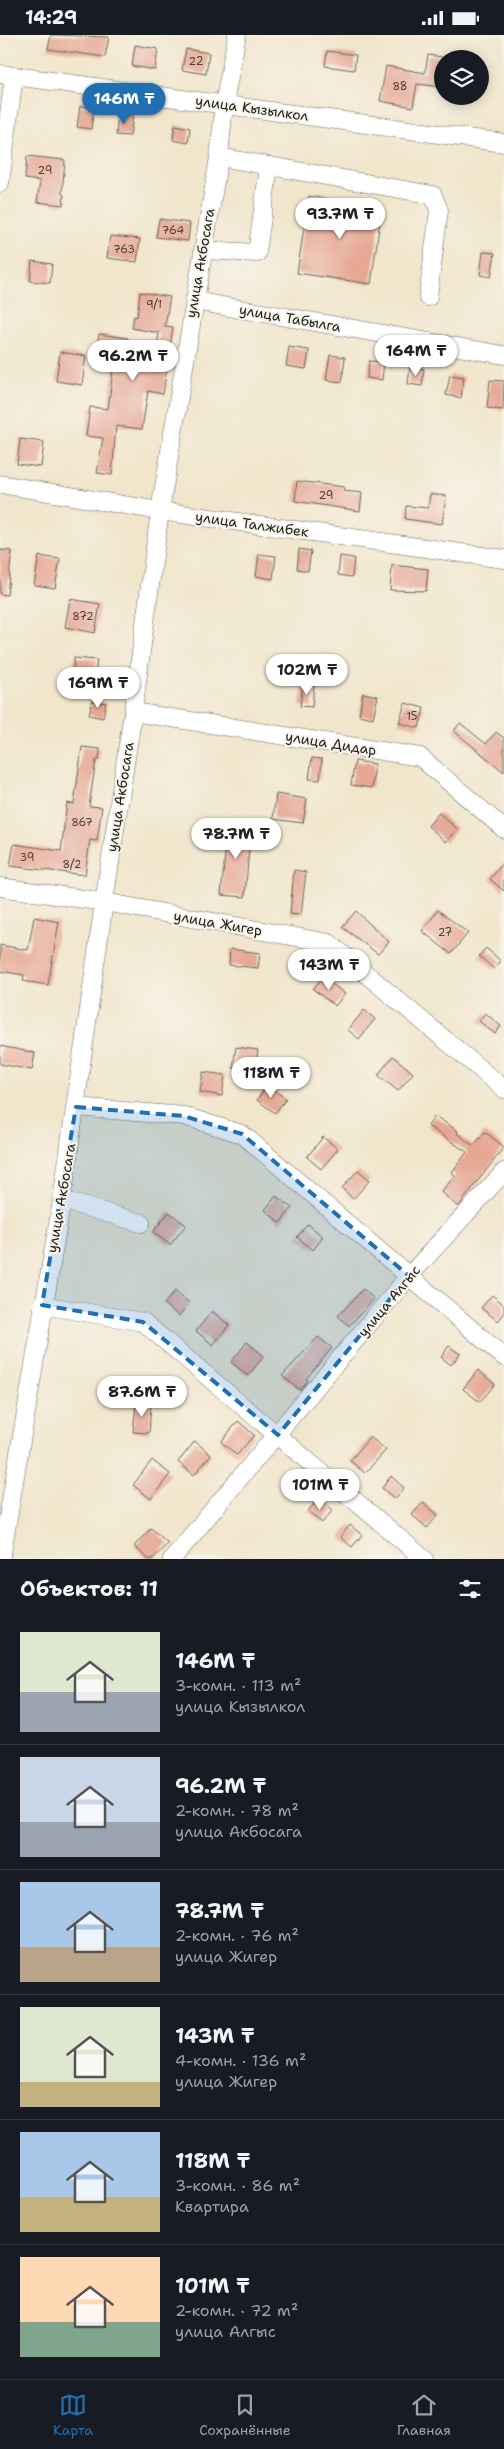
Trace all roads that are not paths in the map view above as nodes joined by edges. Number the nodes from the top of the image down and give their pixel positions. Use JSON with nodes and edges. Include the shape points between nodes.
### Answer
{"nodes":[{"id":1,"x":237,"y":35,"type":"edge"},
{"id":2,"x":7,"y":75,"type":"edge"},
{"id":3,"x":224,"y":103,"type":"junction"},
{"id":4,"x":504,"y":143,"type":"edge"},
{"id":5,"x":219,"y":157,"type":"junction"},
{"id":6,"x":269,"y":165,"type":"junction"},
{"id":7,"x":0,"y":183,"type":"edge"},
{"id":8,"x":203,"y":250,"type":"junction"},
{"id":9,"x":428,"y":297,"type":"dead end"},
{"id":10,"x":194,"y":301,"type":"junction"},
{"id":11,"x":504,"y":355,"type":"edge"},
{"id":12,"x":0,"y":484,"type":"edge"},
{"id":13,"x":160,"y":511,"type":"junction"},
{"id":14,"x":504,"y":559,"type":"edge"},
{"id":15,"x":133,"y":712,"type":"junction"},
{"id":16,"x":504,"y":829,"type":"edge"},
{"id":17,"x":0,"y":887,"type":"edge"},
{"id":18,"x":104,"y":902,"type":"junction"},
{"id":19,"x":504,"y":1089,"type":"edge"},
{"id":20,"x":76,"y":1107,"type":"junction"},
{"id":21,"x":504,"y":1172,"type":"edge"},
{"id":22,"x":62,"y":1200,"type":"junction"},
{"id":23,"x":141,"y":1223,"type":"dead end"},
{"id":24,"x":409,"y":1276,"type":"junction"},
{"id":25,"x":42,"y":1305,"type":"junction"},
{"id":26,"x":504,"y":1357,"type":"edge"},
{"id":27,"x":278,"y":1435,"type":"junction"},
{"id":28,"x":3,"y":1517,"type":"edge"},
{"id":29,"x":1,"y":1559,"type":"edge"},
{"id":30,"x":172,"y":1559,"type":"edge"},
{"id":31,"x":424,"y":1559,"type":"edge"}],
"edges":[{"from":1,"to":3,"type":"street","name":"улица Акбосага"},
{"from":2,"to":3,"type":"street","name":"улица Кызылкол"},
{"from":2,"to":7,"type":"street"},
{"from":3,"to":4,"type":"street","name":"улица Кызылкол"},
{"from":3,"to":5,"type":"street","name":"улица Акбосага"},
{"from":5,"to":6,"type":"street"},
{"from":5,"to":8,"type":"street","name":"улица Акбосага"},
{"from":6,"to":8,"type":"street","via":[[257,253]]},
{"from":6,"to":9,"type":"street","via":[[433,195],[439,210]]},
{"from":8,"to":10,"type":"street","name":"улица Акбосага"},
{"from":10,"to":11,"type":"street","name":"улица Табылга"},
{"from":10,"to":13,"type":"street","name":"улица Акбосага"},
{"from":12,"to":13,"type":"street","name":"улица Талжибек"},
{"from":13,"to":14,"type":"street","name":"улица Талжибек"},
{"from":13,"to":15,"type":"street","name":"улица Акбосага"},
{"from":15,"to":16,"type":"street","name":"улица Дидар","via":[[420,757]]},
{"from":15,"to":18,"type":"street","name":"улица Акбосага"},
{"from":17,"to":18,"type":"street","name":"улица Жигер"},
{"from":18,"to":19,"type":"street","name":"улица Жигер","via":[[330,943]]},
{"from":18,"to":20,"type":"street","name":"улица Акбосага"},
{"from":20,"to":22,"type":"street","name":"улица Акбосага"},
{"from":20,"to":24,"type":"street","via":[[184,1116],[242,1134]]},
{"from":21,"to":24,"type":"street","name":"улица Алгыс"},
{"from":22,"to":23,"type":"street"},
{"from":22,"to":25,"type":"street","name":"улица Акбосага"},
{"from":24,"to":26,"type":"street"},
{"from":24,"to":27,"type":"street","name":"улица Алгыс"},
{"from":25,"to":27,"type":"street","via":[[143,1322]]},
{"from":25,"to":28,"type":"street","name":"улица Акбосага"},
{"from":27,"to":30,"type":"street","name":"улица Алгыс"},
{"from":27,"to":31,"type":"street"},
{"from":28,"to":29,"type":"street","name":"улица Акбосага"}]}
